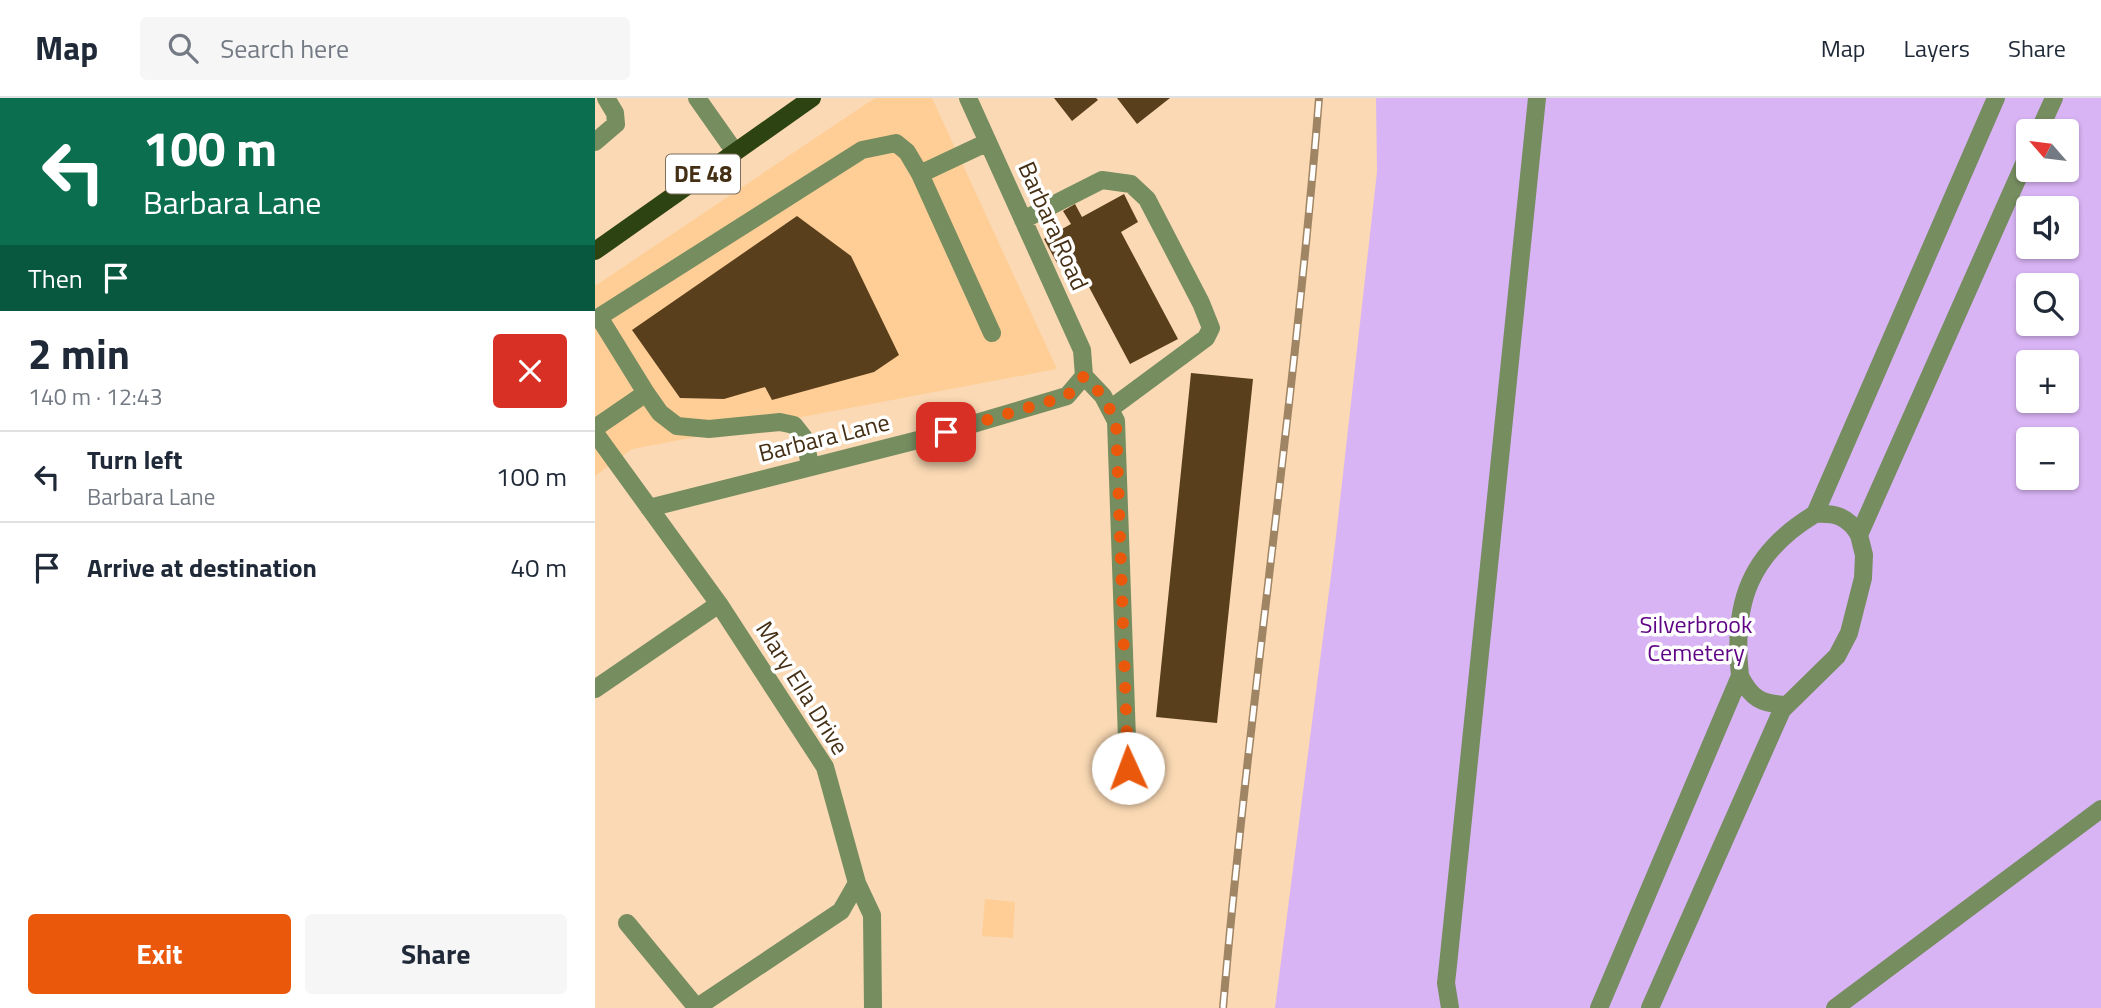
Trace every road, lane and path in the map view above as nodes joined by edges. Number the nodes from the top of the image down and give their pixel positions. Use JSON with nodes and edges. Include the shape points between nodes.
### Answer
{"nodes":[{"id":1,"x":606,"y":98,"type":"edge"},
{"id":2,"x":697,"y":98,"type":"edge"},
{"id":3,"x":812,"y":98,"type":"edge"},
{"id":4,"x":968,"y":98,"type":"edge"},
{"id":5,"x":1537,"y":98,"type":"edge"},
{"id":6,"x":1996,"y":98,"type":"edge"},
{"id":7,"x":2053,"y":98,"type":"edge"},
{"id":8,"x":2044,"y":119,"type":"edge"},
{"id":9,"x":595,"y":142,"type":"edge"},
{"id":10,"x":988,"y":142,"type":"junction"},
{"id":11,"x":735,"y":152,"type":"junction"},
{"id":12,"x":920,"y":174,"type":"junction"},
{"id":13,"x":2016,"y":182,"type":"edge"},
{"id":14,"x":1023,"y":220,"type":"junction"},
{"id":15,"x":595,"y":251,"type":"edge"},
{"id":16,"x":992,"y":333,"type":"dead end"},
{"id":17,"x":1084,"y":376,"type":"junction"},
{"id":18,"x":646,"y":393,"type":"junction"},
{"id":19,"x":1110,"y":409,"type":"junction"},
{"id":20,"x":595,"y":430,"type":"edge"},
{"id":21,"x":810,"y":467,"type":"junction"},
{"id":22,"x":649,"y":508,"type":"junction"},
{"id":23,"x":1815,"y":514,"type":"junction"},
{"id":24,"x":1859,"y":535,"type":"junction"},
{"id":25,"x":719,"y":604,"type":"junction"},
{"id":26,"x":1740,"y":676,"type":"junction"},
{"id":27,"x":595,"y":688,"type":"edge"},
{"id":28,"x":1786,"y":705,"type":"junction"},
{"id":29,"x":1128,"y":768,"type":"dead end"},
{"id":30,"x":2101,"y":809,"type":"edge"},
{"id":31,"x":857,"y":883,"type":"junction"},
{"id":32,"x":627,"y":923,"type":"dead end"},
{"id":33,"x":697,"y":1008,"type":"edge"},
{"id":34,"x":873,"y":1008,"type":"edge"},
{"id":35,"x":1450,"y":1008,"type":"edge"},
{"id":36,"x":1599,"y":1008,"type":"edge"},
{"id":37,"x":1650,"y":1008,"type":"edge"},
{"id":38,"x":1835,"y":1008,"type":"edge"}],
"edges":[{"from":1,"to":9,"type":"street","via":[[616,124]]},
{"from":2,"to":11,"type":"street"},
{"from":3,"to":11,"type":"main road","number":"DE 48"},
{"from":4,"to":10,"type":"street","name":"Barbara Road"},
{"from":5,"to":35,"type":"street","via":[[1447,965]]},
{"from":6,"to":23,"type":"street"},
{"from":7,"to":8,"type":"street"},
{"from":10,"to":12,"type":"street"},
{"from":10,"to":14,"type":"street","name":"Barbara Road"},
{"from":11,"to":15,"type":"main road","number":"DE 48"},
{"from":12,"to":16,"type":"street"},
{"from":12,"to":18,"type":"street","via":[[907,152],[895,143],[862,150],[599,317]]},
{"from":13,"to":24,"type":"street"},
{"from":14,"to":17,"type":"street","name":"Barbara Road","via":[[1081,350]]},
{"from":14,"to":19,"type":"street","via":[[1102,180],[1131,184],[1147,199],[1201,303],[1211,328],[1206,338]]},
{"from":17,"to":19,"type":"street"},
{"from":17,"to":21,"type":"street","name":"Barbara Lane","via":[[1067,396]]},
{"from":18,"to":20,"type":"street"},
{"from":18,"to":21,"type":"street","via":[[660,414],[677,426],[794,425],[805,439]]},
{"from":19,"to":29,"type":"street","via":[[1116,421]]},
{"from":20,"to":22,"type":"street","name":"Mary Ella Drive"},
{"from":21,"to":22,"type":"street","name":"Barbara Lane"},
{"from":22,"to":25,"type":"street","name":"Mary Ella Drive"},
{"from":23,"to":24,"type":"street","via":[[1842,517]]},
{"from":23,"to":26,"type":"street","via":[[1775,544],[1758,565],[1738,622]]},
{"from":24,"to":28,"type":"street","via":[[1863,578],[1849,633],[1836,656]]},
{"from":25,"to":27,"type":"street"},
{"from":25,"to":31,"type":"street","name":"Mary Ella Drive","via":[[825,767]]},
{"from":26,"to":28,"type":"street","via":[[1755,698]]},
{"from":26,"to":36,"type":"street"},
{"from":28,"to":37,"type":"street"},
{"from":30,"to":38,"type":"street"},
{"from":31,"to":33,"type":"street","via":[[841,911]]},
{"from":31,"to":34,"type":"street","name":"Mary Ella Drive","via":[[872,915]]},
{"from":32,"to":33,"type":"street"}]}
